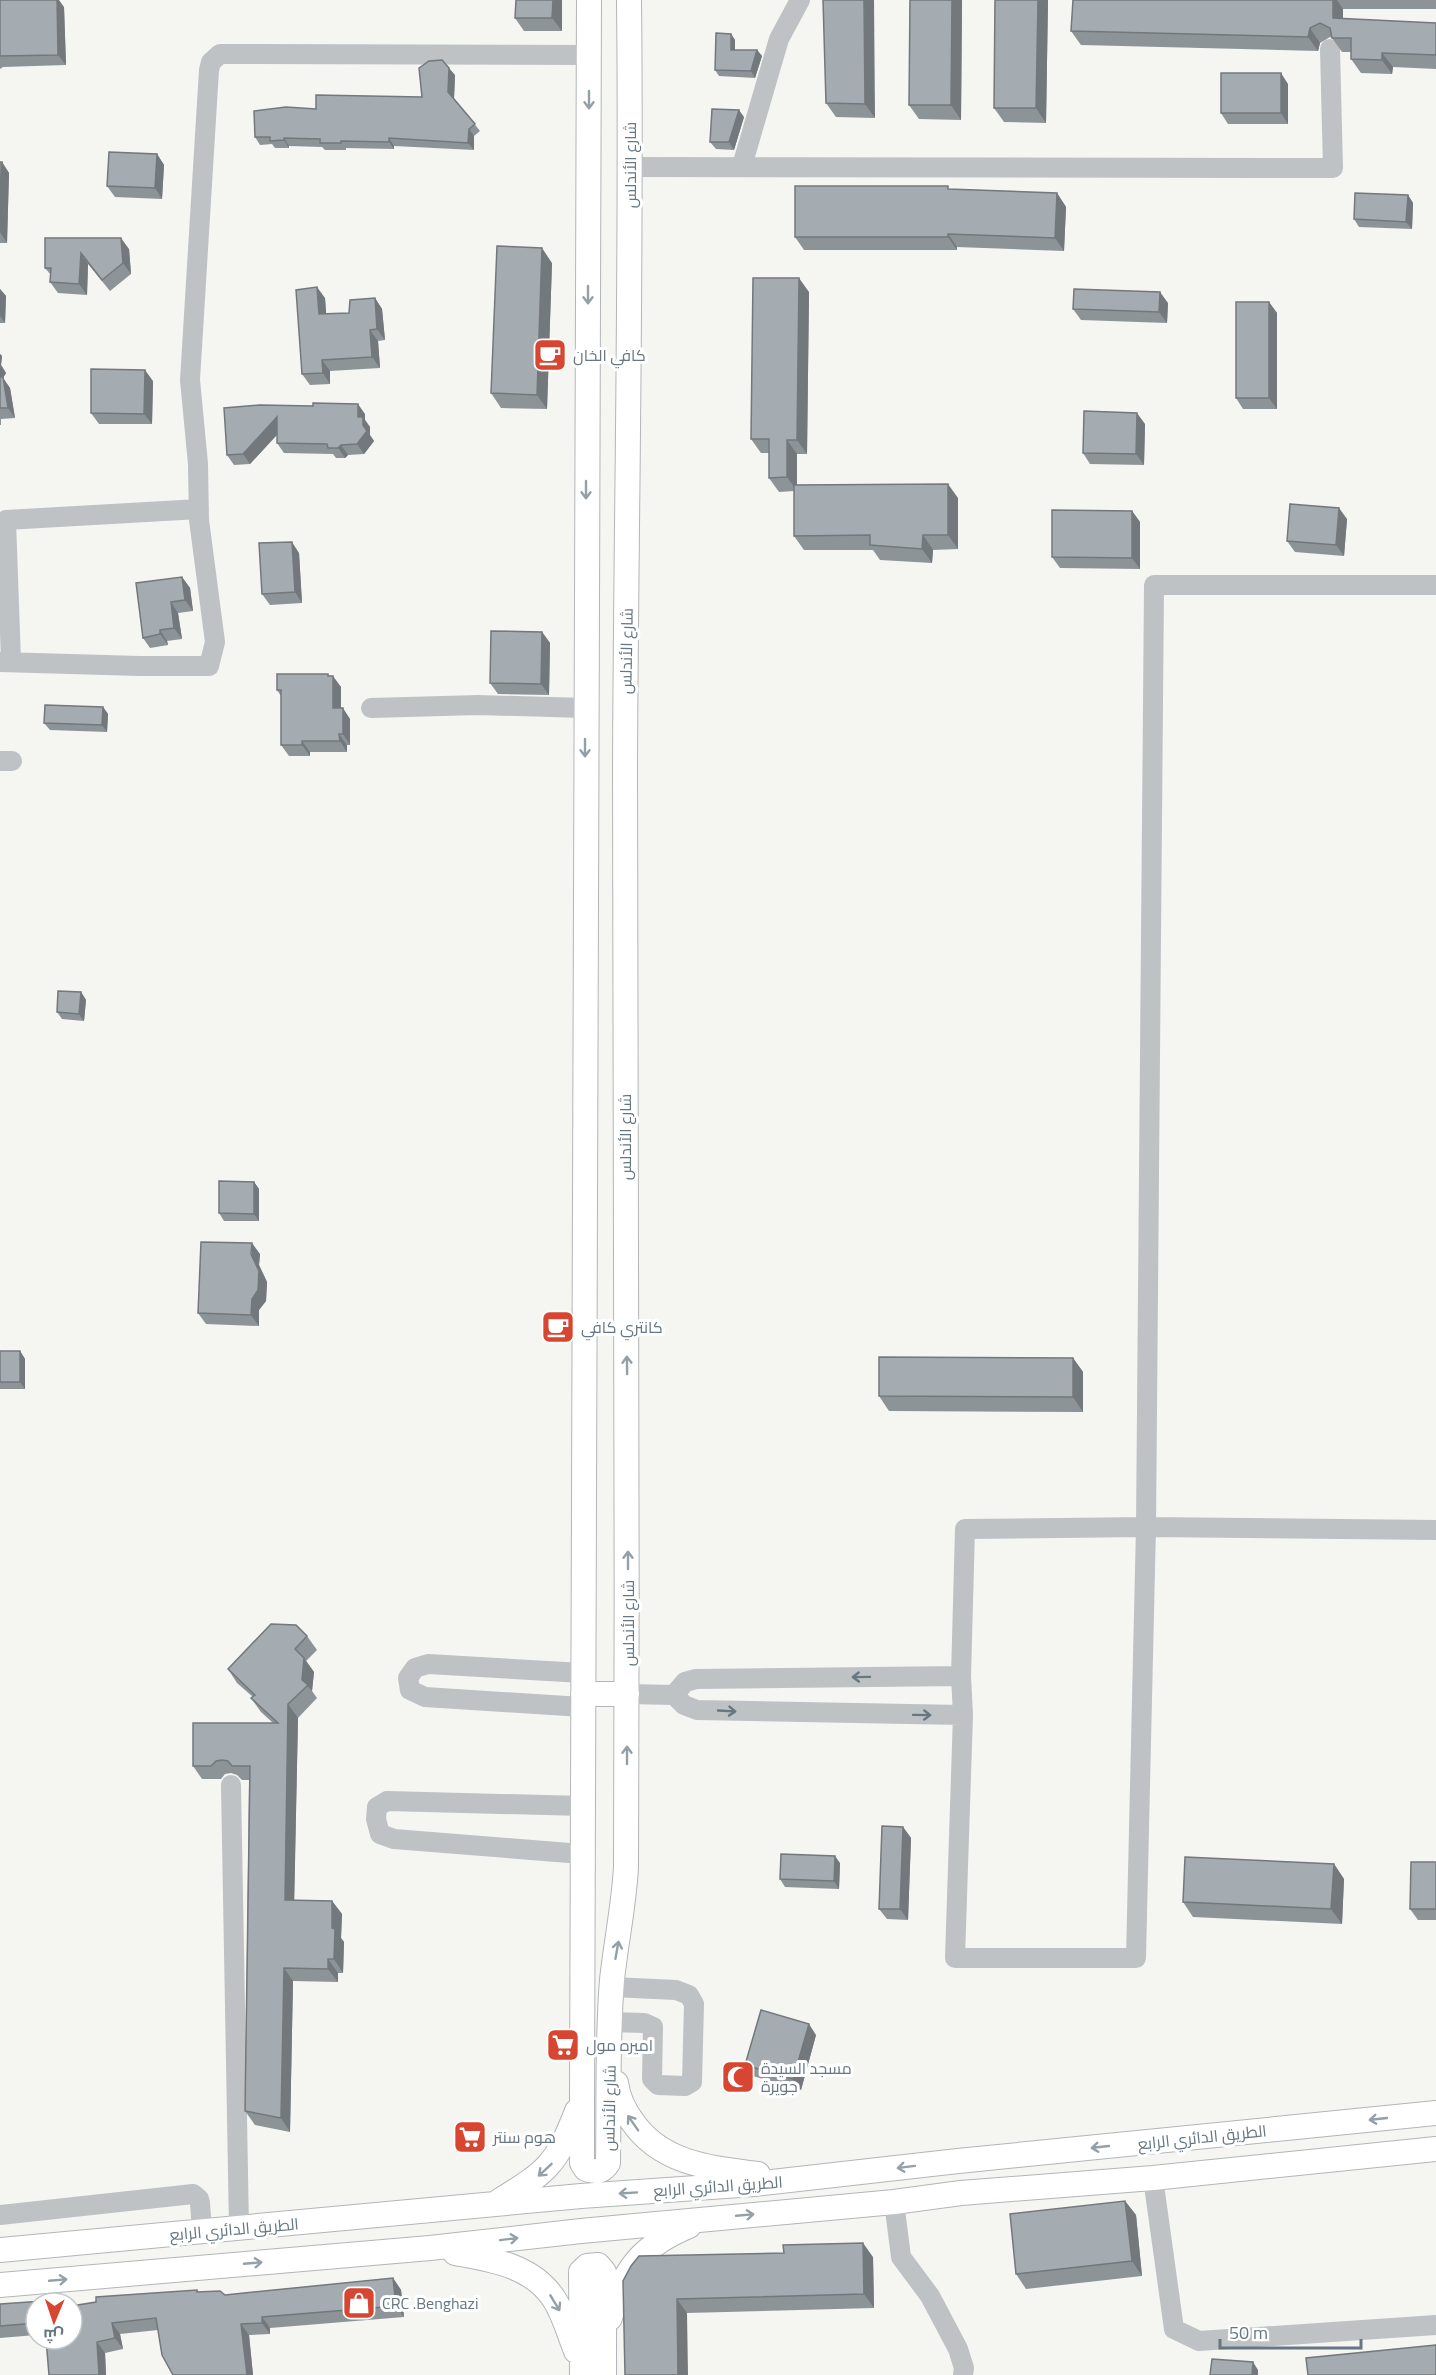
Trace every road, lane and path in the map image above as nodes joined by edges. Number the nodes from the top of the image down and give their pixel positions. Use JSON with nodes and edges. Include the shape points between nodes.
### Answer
{"nodes":[{"id":1,"x":589,"y":0,"type":"edge"},
{"id":2,"x":630,"y":0,"type":"edge"},
{"id":3,"x":800,"y":0,"type":"edge"},
{"id":4,"x":1330,"y":49,"type":"edge"},
{"id":5,"x":589,"y":56,"type":"junction"},
{"id":6,"x":742,"y":166,"type":"junction"},
{"id":7,"x":631,"y":167,"type":"junction"},
{"id":8,"x":199,"y":509,"type":"junction"},
{"id":9,"x":3,"y":520,"type":"edge"},
{"id":10,"x":1436,"y":585,"type":"edge"},
{"id":11,"x":6,"y":661,"type":"edge"},
{"id":12,"x":372,"y":708,"type":"dead end"},
{"id":13,"x":585,"y":708,"type":"junction"},
{"id":14,"x":1146,"y":1527,"type":"junction"},
{"id":15,"x":1436,"y":1530,"type":"edge"},
{"id":16,"x":961,"y":1676,"type":"junction"},
{"id":17,"x":583,"y":1691,"type":"junction"},
{"id":18,"x":627,"y":1694,"type":"junction"},
{"id":19,"x":674,"y":1695,"type":"junction"},
{"id":20,"x":963,"y":1715,"type":"junction"},
{"id":21,"x":231,"y":1785,"type":"edge"},
{"id":22,"x":583,"y":1806,"type":"junction"},
{"id":23,"x":582,"y":1854,"type":"junction"},
{"id":24,"x":612,"y":1987,"type":"junction"},
{"id":25,"x":610,"y":2033,"type":"junction"},
{"id":26,"x":582,"y":2100,"type":"junction"},
{"id":27,"x":1436,"y":2113,"type":"edge"},
{"id":28,"x":1436,"y":2150,"type":"edge"},
{"id":29,"x":1153,"y":2178,"type":"junction"},
{"id":30,"x":802,"y":2180,"type":"junction"},
{"id":31,"x":894,"y":2202,"type":"junction"},
{"id":32,"x":493,"y":2205,"type":"junction"},
{"id":33,"x":0,"y":2215,"type":"edge"},
{"id":34,"x":707,"y":2219,"type":"junction"},
{"id":35,"x":239,"y":2228,"type":"junction"},
{"id":36,"x":202,"y":2232,"type":"junction"},
{"id":37,"x":430,"y":2248,"type":"junction"},
{"id":38,"x":0,"y":2250,"type":"edge"},
{"id":39,"x":0,"y":2285,"type":"edge"},
{"id":40,"x":1436,"y":2325,"type":"edge"},
{"id":41,"x":604,"y":2340,"type":"junction"},
{"id":42,"x":589,"y":2373,"type":"edge"},
{"id":43,"x":963,"y":2375,"type":"edge"}],
"edges":[{"from":1,"to":5,"type":"main road","name":"شارع الأندلس"},
{"from":2,"to":7,"type":"main road","name":"شارع الأندلس"},
{"from":3,"to":6,"type":"street","via":[[778,39]]},
{"from":4,"to":6,"type":"street","via":[[1333,168]]},
{"from":5,"to":8,"type":"street","via":[[214,57],[208,70],[190,380]]},
{"from":5,"to":13,"type":"main road","name":"شارع الأندلس","one_way":true},
{"from":6,"to":7,"type":"street"},
{"from":18,"to":7,"type":"main road","name":"شارع الأندلس","one_way":true,"via":[[625,763]]},
{"from":8,"to":9,"type":"street"},
{"from":8,"to":11,"type":"street","via":[[215,642],[209,666]]},
{"from":9,"to":11,"type":"street"},
{"from":10,"to":14,"type":"street","via":[[1154,585]]},
{"from":12,"to":13,"type":"street"},
{"from":13,"to":17,"type":"main road","name":"شارع الأندلس","one_way":true},
{"from":14,"to":15,"type":"street"},
{"from":14,"to":16,"type":"street","via":[[965,1529]]},
{"from":14,"to":20,"type":"street","via":[[1136,1958],[955,1958]]},
{"from":16,"to":19,"type":"street","one_way":true,"via":[[696,1679],[685,1682]]},
{"from":16,"to":20,"type":"street"},
{"from":17,"to":17,"type":"street","via":[[428,1664],[415,1668],[408,1678],[410,1690],[425,1697]]},
{"from":17,"to":18,"type":"main road"},
{"from":17,"to":22,"type":"main road","name":"شارع الأندلس"},
{"from":18,"to":19,"type":"street"},
{"from":24,"to":18,"type":"main road","name":"شارع الأندلس","one_way":true,"via":[[625,1898]]},
{"from":19,"to":20,"type":"street","one_way":true,"via":[[684,1705],[698,1710]]},
{"from":21,"to":35,"type":"street"},
{"from":22,"to":23,"type":"main road","name":"شارع الأندلس"},
{"from":22,"to":23,"type":"street","via":[[387,1801],[377,1807],[376,1819],[380,1834],[394,1839]]},
{"from":23,"to":26,"type":"main road","name":"شارع الأندلس"},
{"from":24,"to":25,"type":"main road","name":"شارع الأندلس"},
{"from":24,"to":25,"type":"street","via":[[676,1990],[689,1995],[694,2004],[692,2082],[685,2086],[658,2085],[652,2079],[653,2027],[644,2023]]},
{"from":25,"to":26,"type":"main road","name":"شارع الأندلس","via":[[608,2163],[594,2172],[582,2163]]},
{"from":30,"to":25,"type":"main road","one_way":true,"via":[[695,2164],[654,2145],[625,2111],[617,2090]]},
{"from":26,"to":32,"type":"main road","one_way":true,"via":[[561,2152],[552,2164]]},
{"from":27,"to":30,"type":"main road","name":"الطريق الدائري الرابع","one_way":true},
{"from":28,"to":29,"type":"main road","name":"الطريق الدائري الرابع"},
{"from":29,"to":31,"type":"main road","name":"الطريق الدائري الرابع"},
{"from":29,"to":40,"type":"street","via":[[1174,2329],[1187,2336],[1199,2341]]},
{"from":30,"to":32,"type":"main road","name":"الطريق الدائري الرابع","one_way":true},
{"from":34,"to":31,"type":"main road","name":"الطريق الدائري الرابع","one_way":true},
{"from":31,"to":43,"type":"street","via":[[901,2257],[930,2296],[958,2349]]},
{"from":32,"to":35,"type":"main road","name":"الطريق الدائري الرابع"},
{"from":33,"to":36,"type":"street","via":[[193,2194],[200,2203]]},
{"from":37,"to":34,"type":"main road","name":"الطريق الدائري الرابع","one_way":true},
{"from":34,"to":41,"type":"main road","via":[[665,2236],[640,2258],[621,2285]]},
{"from":35,"to":36,"type":"main road","name":"الطريق الدائري الرابع"},
{"from":36,"to":38,"type":"main road","name":"الطريق الدائري الرابع"},
{"from":39,"to":37,"type":"main road","name":"الطريق الدائري الرابع","one_way":true},
{"from":37,"to":42,"type":"main road","one_way":true,"via":[[514,2266],[537,2280],[554,2299]]},
{"from":41,"to":42,"type":"main road"},
{"from":41,"to":42,"type":"main road","via":[[604,2272],[598,2265],[587,2266],[581,2272]]}]}
